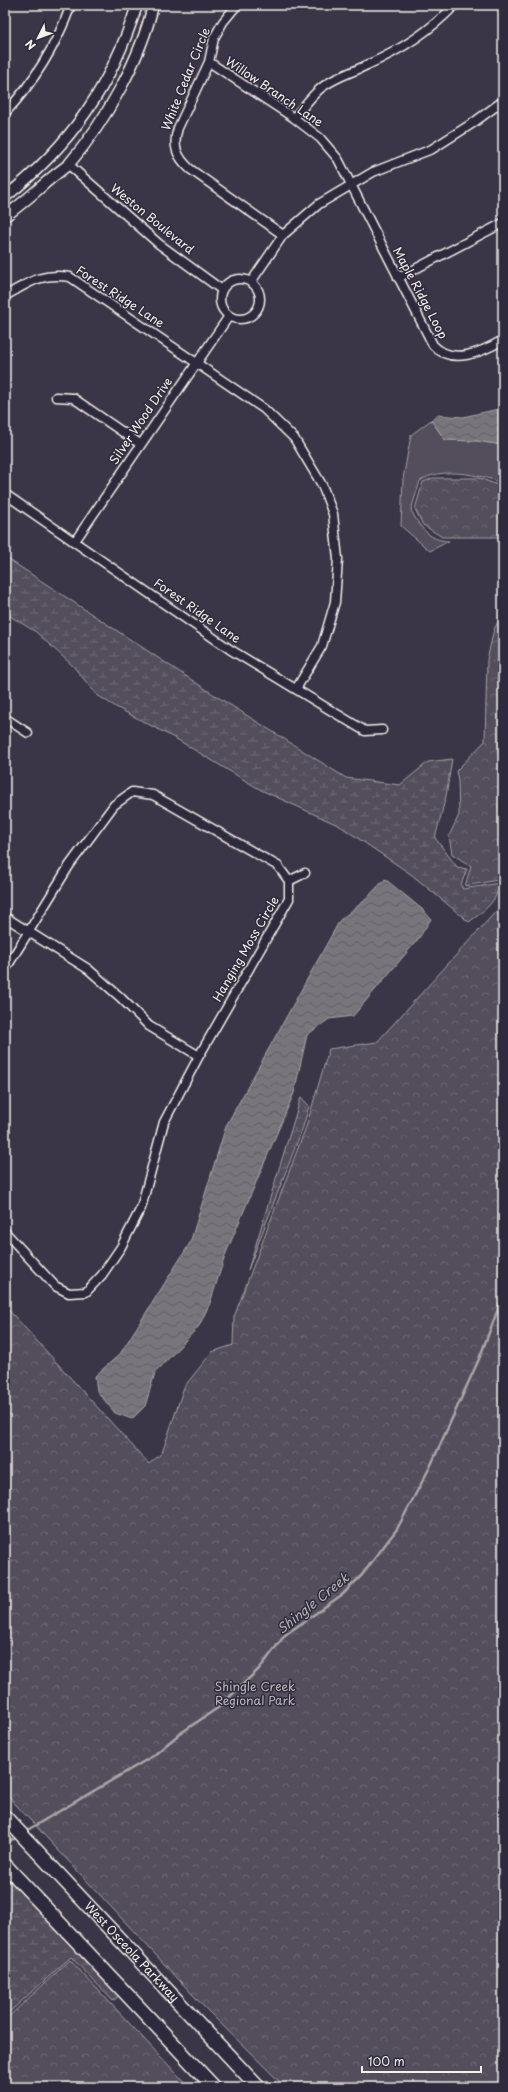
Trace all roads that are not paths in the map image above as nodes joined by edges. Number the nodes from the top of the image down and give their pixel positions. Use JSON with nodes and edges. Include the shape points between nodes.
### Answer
{"nodes":[{"id":1,"x":71,"y":5,"type":"edge"},
{"id":2,"x":137,"y":5,"type":"edge"},
{"id":3,"x":153,"y":5,"type":"edge"},
{"id":4,"x":237,"y":5,"type":"edge"},
{"id":5,"x":455,"y":5,"type":"edge"},
{"id":6,"x":209,"y":62,"type":"junction"},
{"id":7,"x":503,"y":101,"type":"edge"},
{"id":8,"x":5,"y":113,"type":"edge"},
{"id":9,"x":294,"y":118,"type":"junction"},
{"id":10,"x":54,"y":153,"type":"junction"},
{"id":11,"x":68,"y":164,"type":"junction"},
{"id":12,"x":350,"y":184,"type":"junction"},
{"id":13,"x":5,"y":197,"type":"edge"},
{"id":14,"x":5,"y":216,"type":"edge"},
{"id":15,"x":503,"y":223,"type":"edge"},
{"id":16,"x":283,"y":235,"type":"junction"},
{"id":17,"x":398,"y":278,"type":"junction"},
{"id":18,"x":251,"y":282,"type":"junction"},
{"id":19,"x":222,"y":290,"type":"junction"},
{"id":20,"x":5,"y":296,"type":"edge"},
{"id":21,"x":229,"y":316,"type":"junction"},
{"id":22,"x":503,"y":340,"type":"edge"},
{"id":23,"x":195,"y":362,"type":"junction"},
{"id":24,"x":56,"y":397,"type":"dead end"},
{"id":25,"x":140,"y":444,"type":"junction"},
{"id":26,"x":5,"y":494,"type":"edge"},
{"id":27,"x":75,"y":541,"type":"junction"},
{"id":28,"x":296,"y":689,"type":"junction"},
{"id":29,"x":5,"y":718,"type":"edge"},
{"id":30,"x":382,"y":730,"type":"dead end"},
{"id":31,"x":28,"y":733,"type":"dead end"},
{"id":32,"x":305,"y":873,"type":"dead end"},
{"id":33,"x":289,"y":881,"type":"junction"},
{"id":34,"x":5,"y":917,"type":"edge"},
{"id":35,"x":28,"y":930,"type":"junction"},
{"id":36,"x":5,"y":970,"type":"edge"},
{"id":37,"x":199,"y":1056,"type":"junction"},
{"id":38,"x":5,"y":1232,"type":"edge"},
{"id":39,"x":5,"y":1817,"type":"edge"},
{"id":40,"x":5,"y":1865,"type":"edge"},
{"id":41,"x":214,"y":2087,"type":"edge"},
{"id":42,"x":258,"y":2087,"type":"edge"}],
"edges":[{"from":1,"to":8,"type":"street","via":[[48,56],[26,90]]},
{"from":2,"to":10,"type":"street","via":[[124,43],[103,86],[82,119]]},
{"from":3,"to":11,"type":"street","via":[[138,50],[120,90]]},
{"from":4,"to":6,"type":"street","name":"White Cedar Circle","via":[[214,38]]},
{"from":5,"to":9,"type":"street","via":[[404,46],[338,77],[320,89]]},
{"from":6,"to":9,"type":"street","name":"Willow Branch Lane"},
{"from":6,"to":16,"type":"street","name":"White Cedar Circle","via":[[174,138],[180,160]]},
{"from":7,"to":12,"type":"street","via":[[432,149],[373,172]]},
{"from":9,"to":12,"type":"street","name":"Willow Branch Lane","via":[[320,138],[338,159]]},
{"from":10,"to":11,"type":"street"},
{"from":10,"to":13,"type":"street"},
{"from":11,"to":14,"type":"street"},
{"from":11,"to":19,"type":"street","name":"Weston Boulevard","via":[[159,244]]},
{"from":12,"to":16,"type":"street","via":[[319,204]]},
{"from":12,"to":17,"type":"street","name":"Maple Ridge Loop"},
{"from":15,"to":17,"type":"street"},
{"from":16,"to":18,"type":"street"},
{"from":17,"to":22,"type":"street","name":"Maple Ridge Loop","via":[[433,345],[440,352],[456,357],[475,354]]},
{"from":18,"to":19,"type":"street","via":[[235,279]]},
{"from":18,"to":21,"type":"street","via":[[260,296],[256,311],[247,318],[237,319]]},
{"from":19,"to":21,"type":"street","via":[[220,301],[223,310]]},
{"from":20,"to":23,"type":"street","name":"Forest Ridge Lane","via":[[38,278],[70,276]]},
{"from":21,"to":23,"type":"street","name":"Silver Wood Drive"},
{"from":23,"to":25,"type":"street","name":"Silver Wood Drive"},
{"from":23,"to":28,"type":"street","name":"Forest Ridge Lane","via":[[264,409],[294,438],[322,484],[333,514],[338,559],[334,602],[322,646]]},
{"from":24,"to":25,"type":"street","via":[[73,398]]},
{"from":25,"to":27,"type":"street","name":"Silver Wood Drive"},
{"from":26,"to":27,"type":"street","name":"Forest Ridge Lane"},
{"from":27,"to":28,"type":"street","name":"Forest Ridge Lane","via":[[231,650]]},
{"from":28,"to":30,"type":"street","name":"Forest Ridge Lane","via":[[365,731]]},
{"from":29,"to":31,"type":"street"},
{"from":32,"to":33,"type":"street"},
{"from":33,"to":35,"type":"street","via":[[278,866],[153,795],[132,792],[114,805],[69,866]]},
{"from":33,"to":37,"type":"street","name":"Hanging Moss Circle","via":[[289,899]]},
{"from":34,"to":35,"type":"street"},
{"from":35,"to":36,"type":"street"},
{"from":35,"to":37,"type":"street","via":[[88,969],[149,1026]]},
{"from":37,"to":38,"type":"street","name":"Hanging Moss Circle","via":[[164,1122],[141,1208],[102,1275],[86,1292],[69,1293],[55,1286]]},
{"from":39,"to":42,"type":"main road","name":"West Osceola Parkway"},
{"from":40,"to":41,"type":"main road"}]}
